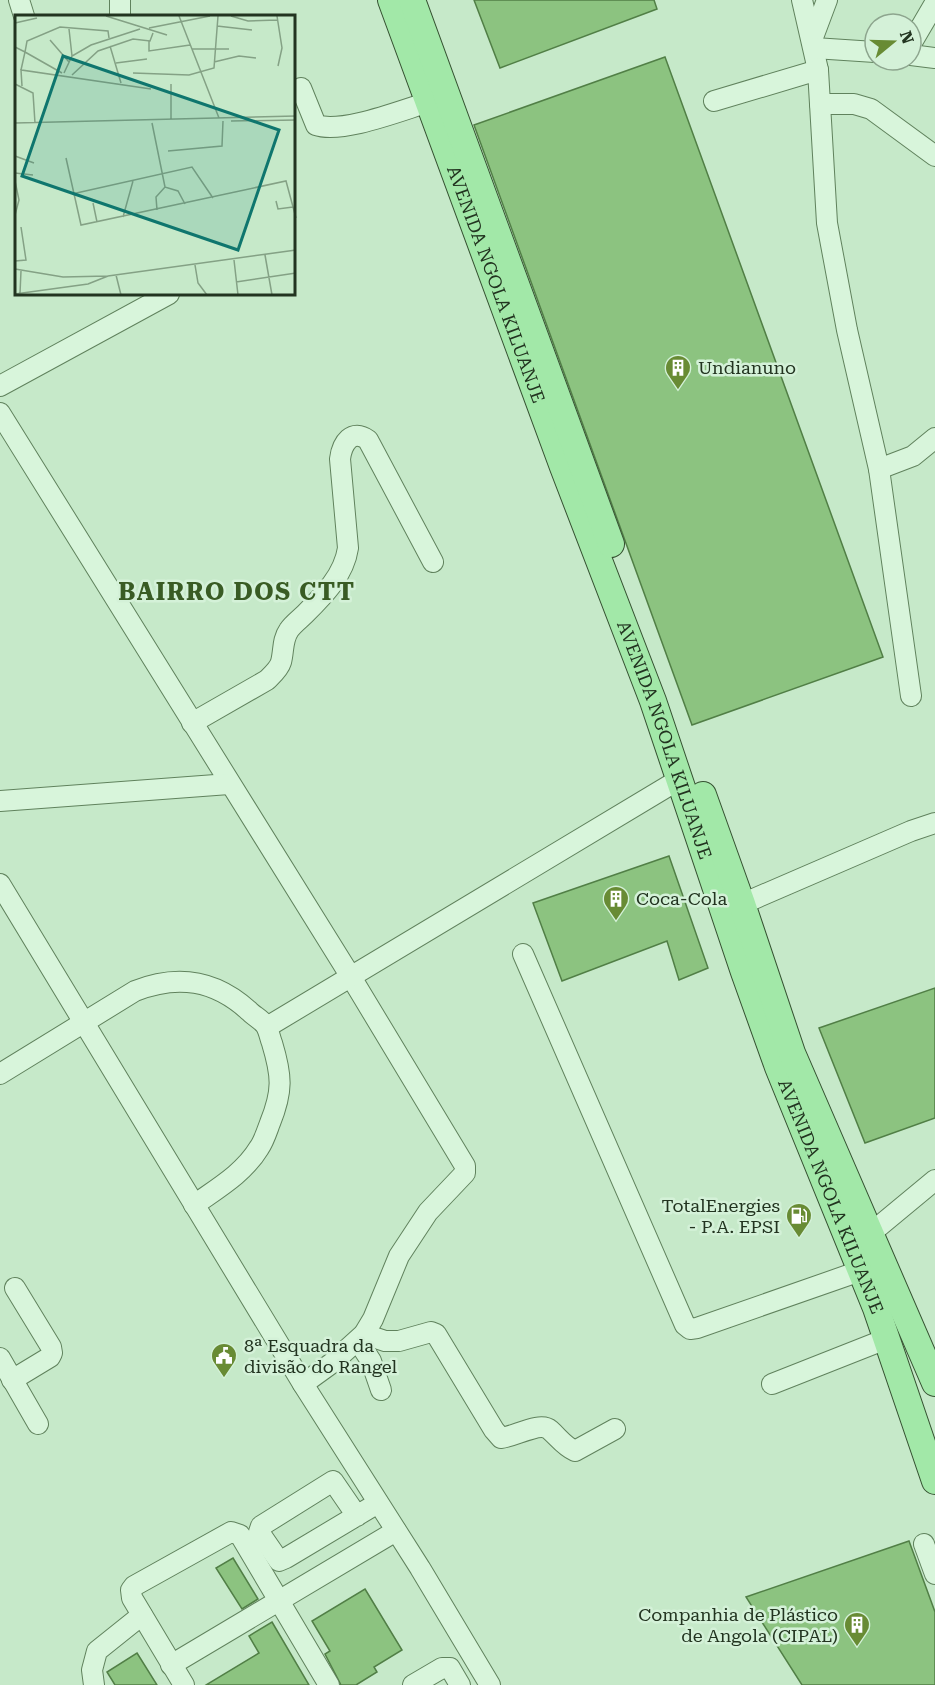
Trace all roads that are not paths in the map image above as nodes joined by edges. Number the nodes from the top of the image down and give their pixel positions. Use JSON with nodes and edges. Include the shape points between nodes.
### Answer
{"nodes":[{"id":1,"x":19,"y":0,"type":"edge"},
{"id":2,"x":391,"y":0,"type":"edge"},
{"id":3,"x":412,"y":0,"type":"edge"},
{"id":4,"x":802,"y":0,"type":"edge"},
{"id":5,"x":827,"y":0,"type":"edge"},
{"id":6,"x":935,"y":3,"type":"edge"},
{"id":7,"x":24,"y":15,"type":"edge"},
{"id":8,"x":923,"y":24,"type":"edge"},
{"id":9,"x":813,"y":44,"type":"junction"},
{"id":10,"x":863,"y":50,"type":"edge"},
{"id":11,"x":818,"y":70,"type":"junction"},
{"id":12,"x":301,"y":88,"type":"dead end"},
{"id":13,"x":714,"y":101,"type":"dead end"},
{"id":14,"x":429,"y":102,"type":"junction"},
{"id":15,"x":820,"y":104,"type":"junction"},
{"id":16,"x":935,"y":156,"type":"edge"},
{"id":17,"x":165,"y":296,"type":"edge"},
{"id":18,"x":0,"y":386,"type":"edge"},
{"id":19,"x":0,"y":413,"type":"edge"},
{"id":20,"x":935,"y":438,"type":"edge"},
{"id":21,"x":879,"y":469,"type":"junction"},
{"id":22,"x":433,"y":562,"type":"dead end"},
{"id":23,"x":911,"y":696,"type":"dead end"},
{"id":24,"x":192,"y":723,"type":"junction"},
{"id":25,"x":680,"y":779,"type":"junction"},
{"id":26,"x":229,"y":784,"type":"junction"},
{"id":27,"x":0,"y":801,"type":"edge"},
{"id":28,"x":935,"y":823,"type":"edge"},
{"id":29,"x":0,"y":884,"type":"edge"},
{"id":30,"x":742,"y":904,"type":"junction"},
{"id":31,"x":523,"y":954,"type":"dead end"},
{"id":32,"x":351,"y":977,"type":"junction"},
{"id":33,"x":83,"y":1023,"type":"junction"},
{"id":34,"x":267,"y":1027,"type":"junction"},
{"id":35,"x":0,"y":1074,"type":"edge"},
{"id":36,"x":935,"y":1180,"type":"edge"},
{"id":37,"x":194,"y":1204,"type":"junction"},
{"id":38,"x":871,"y":1233,"type":"junction"},
{"id":39,"x":860,"y":1271,"type":"junction"},
{"id":40,"x":15,"y":1288,"type":"dead end"},
{"id":41,"x":361,"y":1337,"type":"junction"},
{"id":42,"x":886,"y":1339,"type":"junction"},
{"id":43,"x":0,"y":1358,"type":"edge"},
{"id":44,"x":12,"y":1380,"type":"junction"},
{"id":45,"x":935,"y":1383,"type":"edge"},
{"id":46,"x":303,"y":1384,"type":"junction"},
{"id":47,"x":772,"y":1384,"type":"dead end"},
{"id":48,"x":381,"y":1390,"type":"dead end"},
{"id":49,"x":38,"y":1424,"type":"dead end"},
{"id":50,"x":615,"y":1429,"type":"dead end"},
{"id":51,"x":935,"y":1481,"type":"edge"},
{"id":52,"x":378,"y":1503,"type":"junction"},
{"id":53,"x":357,"y":1516,"type":"junction"},
{"id":54,"x":396,"y":1531,"type":"junction"},
{"id":55,"x":924,"y":1544,"type":"dead end"},
{"id":56,"x":935,"y":1574,"type":"edge"},
{"id":57,"x":279,"y":1601,"type":"junction"},
{"id":58,"x":142,"y":1615,"type":"junction"},
{"id":59,"x":171,"y":1665,"type":"junction"},
{"id":60,"x":94,"y":1685,"type":"edge"},
{"id":61,"x":184,"y":1685,"type":"edge"},
{"id":62,"x":329,"y":1685,"type":"edge"},
{"id":63,"x":413,"y":1685,"type":"edge"},
{"id":64,"x":460,"y":1685,"type":"edge"},
{"id":65,"x":490,"y":1685,"type":"edge"}],
"edges":[{"from":1,"to":7,"type":"street"},
{"from":2,"to":14,"type":"main road","name":"AVENIDA NGOLA KILUANJE"},
{"from":3,"to":30,"type":"main road","name":"AVENIDA NGOLA KILUANJE","via":[[676,713]]},
{"from":4,"to":9,"type":"street"},
{"from":5,"to":9,"type":"street"},
{"from":6,"to":8,"type":"street"},
{"from":9,"to":10,"type":"street"},
{"from":9,"to":11,"type":"street"},
{"from":11,"to":13,"type":"street"},
{"from":11,"to":15,"type":"street"},
{"from":12,"to":14,"type":"street","via":[[316,125],[327,129]]},
{"from":14,"to":25,"type":"main road","name":"AVENIDA NGOLA KILUANJE"},
{"from":15,"to":16,"type":"street","via":[[854,104],[871,110]]},
{"from":15,"to":21,"type":"street","via":[[827,223]]},
{"from":17,"to":18,"type":"street"},
{"from":19,"to":24,"type":"street"},
{"from":20,"to":21,"type":"street","via":[[913,456]]},
{"from":21,"to":23,"type":"street"},
{"from":22,"to":24,"type":"street","via":[[368,440],[361,435],[347,440],[340,459],[348,548],[341,571],[289,630],[276,672]]},
{"from":24,"to":26,"type":"street"},
{"from":25,"to":32,"type":"street"},
{"from":25,"to":39,"type":"main road","name":"AVENIDA NGOLA KILUANJE","via":[[778,1067]]},
{"from":26,"to":27,"type":"street"},
{"from":26,"to":32,"type":"street"},
{"from":28,"to":30,"type":"street"},
{"from":29,"to":33,"type":"street"},
{"from":30,"to":38,"type":"main road","name":"AVENIDA NGOLA KILUANJE","via":[[792,1053]]},
{"from":31,"to":39,"type":"street","via":[[685,1325],[697,1328]]},
{"from":32,"to":34,"type":"street"},
{"from":32,"to":41,"type":"street","via":[[465,1166],[465,1173],[428,1212],[399,1256],[373,1319]]},
{"from":33,"to":34,"type":"street","via":[[135,992],[174,981],[218,989]]},
{"from":33,"to":35,"type":"street"},
{"from":33,"to":37,"type":"street"},
{"from":34,"to":37,"type":"street","via":[[277,1059],[279,1101],[261,1147],[244,1169]]},
{"from":36,"to":38,"type":"street"},
{"from":37,"to":46,"type":"street"},
{"from":38,"to":45,"type":"main road","name":"AVENIDA NGOLA KILUANJE"},
{"from":39,"to":42,"type":"main road","name":"AVENIDA NGOLA KILUANJE"},
{"from":40,"to":44,"type":"street","via":[[52,1353],[50,1358]]},
{"from":41,"to":46,"type":"street"},
{"from":41,"to":48,"type":"street"},
{"from":41,"to":50,"type":"street","via":[[399,1341],[436,1334],[501,1438],[539,1426],[548,1428],[575,1451]]},
{"from":42,"to":47,"type":"street"},
{"from":42,"to":51,"type":"main road","name":"AVENIDA NGOLA KILUANJE"},
{"from":43,"to":44,"type":"street"},
{"from":44,"to":49,"type":"street"},
{"from":46,"to":52,"type":"street"},
{"from":52,"to":53,"type":"street"},
{"from":52,"to":54,"type":"street"},
{"from":53,"to":53,"type":"street","via":[[279,1561],[259,1532],[261,1526],[333,1480]]},
{"from":54,"to":57,"type":"street"},
{"from":54,"to":65,"type":"street"},
{"from":55,"to":56,"type":"street"},
{"from":57,"to":58,"type":"street","via":[[240,1535],[231,1532],[134,1586],[131,1595]]},
{"from":57,"to":59,"type":"street"},
{"from":57,"to":62,"type":"street"},
{"from":58,"to":59,"type":"street"},
{"from":58,"to":60,"type":"street","via":[[97,1651],[92,1670]]},
{"from":59,"to":61,"type":"street"},
{"from":63,"to":64,"type":"street","via":[[447,1667]]}]}
